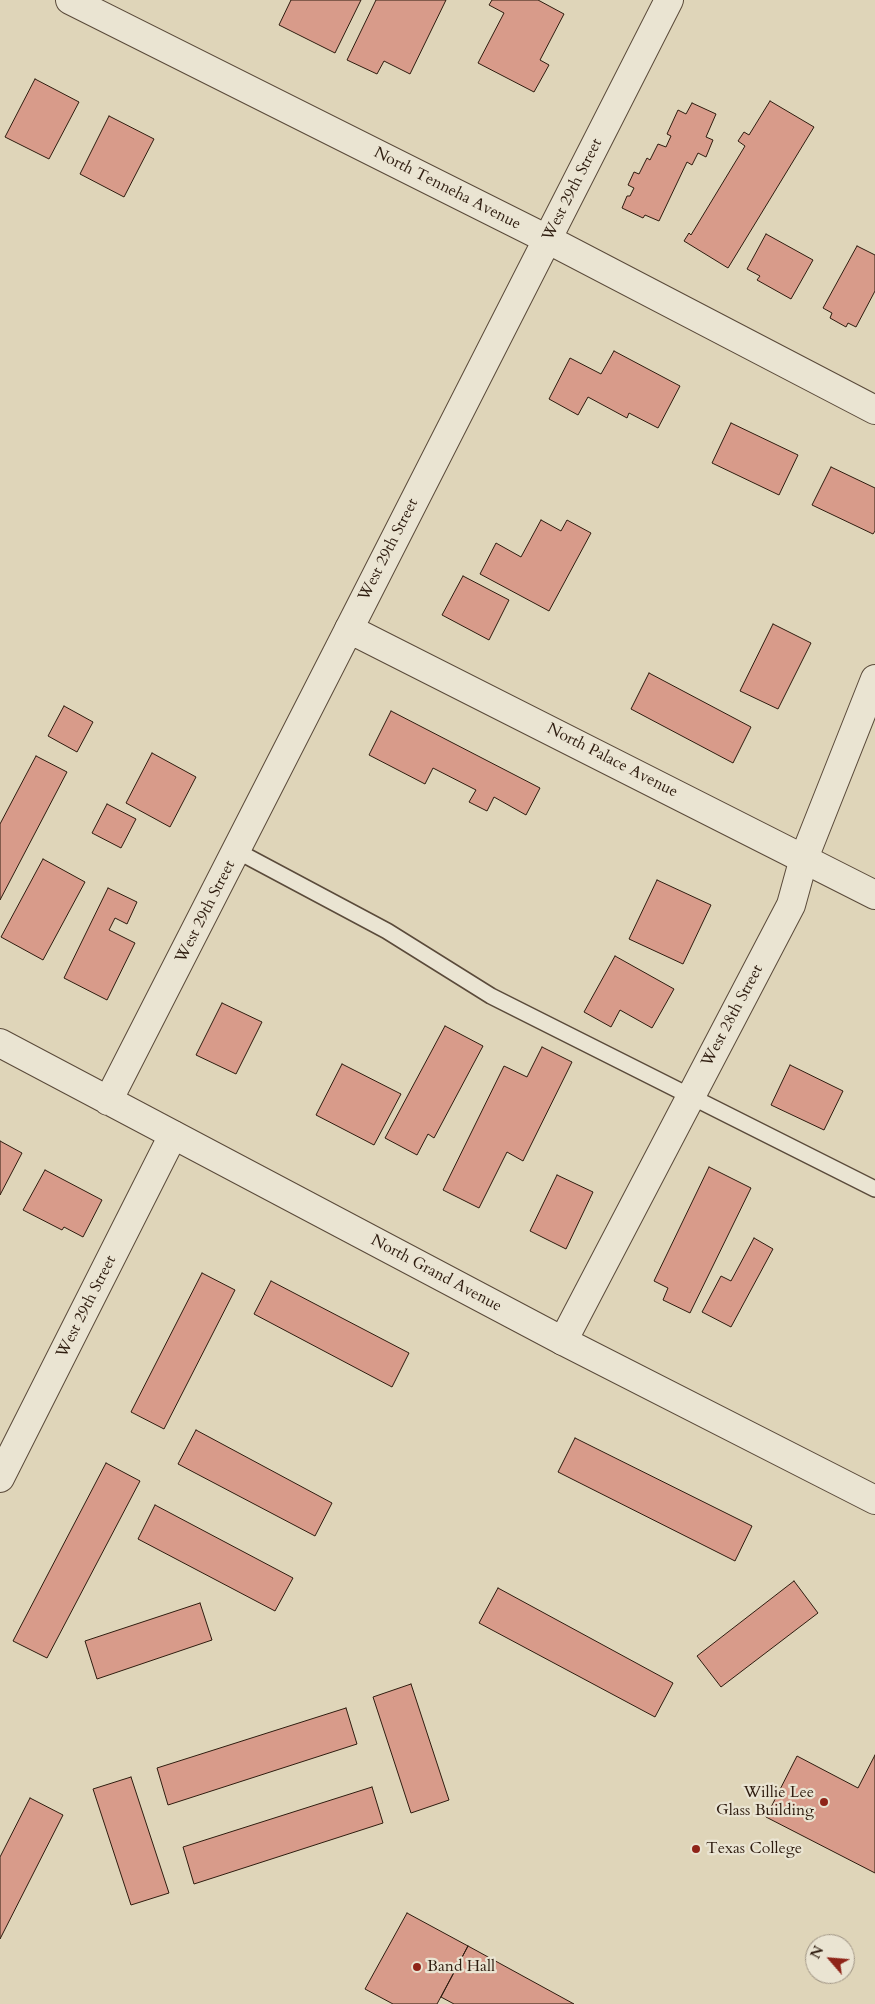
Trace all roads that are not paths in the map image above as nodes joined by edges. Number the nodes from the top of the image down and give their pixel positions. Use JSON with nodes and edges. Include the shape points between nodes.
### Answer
{"nodes":[{"id":1,"x":70,"y":0,"type":"edge"},
{"id":2,"x":669,"y":0,"type":"edge"},
{"id":3,"x":547,"y":239,"type":"junction"},
{"id":4,"x":875,"y":410,"type":"edge"},
{"id":5,"x":349,"y":629,"type":"junction"},
{"id":6,"x":875,"y":679,"type":"edge"},
{"id":7,"x":237,"y":851,"type":"junction"},
{"id":8,"x":804,"y":858,"type":"junction"},
{"id":9,"x":875,"y":895,"type":"edge"},
{"id":10,"x":0,"y":1043,"type":"edge"},
{"id":11,"x":690,"y":1097,"type":"junction"},
{"id":12,"x":108,"y":1101,"type":"junction"},
{"id":13,"x":173,"y":1135,"type":"junction"},
{"id":14,"x":875,"y":1189,"type":"edge"},
{"id":15,"x":563,"y":1341,"type":"junction"},
{"id":16,"x":0,"y":1478,"type":"edge"},
{"id":17,"x":875,"y":1500,"type":"edge"}],
"edges":[{"from":1,"to":3,"type":"street","name":"North Tenneha Avenue"},
{"from":2,"to":3,"type":"street","name":"West 29th Street"},
{"from":3,"to":4,"type":"street","name":"North Tenneha Avenue"},
{"from":3,"to":5,"type":"street","name":"West 29th Street"},
{"from":5,"to":7,"type":"street","name":"West 29th Street"},
{"from":5,"to":8,"type":"street","name":"North Palace Avenue"},
{"from":6,"to":8,"type":"street","name":"West 28th Street"},
{"from":7,"to":11,"type":"lane","via":[[387,931],[491,996]]},
{"from":7,"to":12,"type":"street","name":"West 29th Street"},
{"from":8,"to":9,"type":"street","name":"North Palace Avenue"},
{"from":8,"to":11,"type":"street","name":"West 28th Street","via":[[791,905]]},
{"from":10,"to":12,"type":"street","name":"North Grand Avenue"},
{"from":11,"to":14,"type":"lane"},
{"from":11,"to":15,"type":"street","name":"West 28th Street"},
{"from":12,"to":13,"type":"street","name":"North Grand Avenue"},
{"from":13,"to":15,"type":"street","name":"North Grand Avenue"},
{"from":13,"to":16,"type":"street","name":"West 29th Street"},
{"from":15,"to":17,"type":"street","name":"North Grand Avenue"}]}
